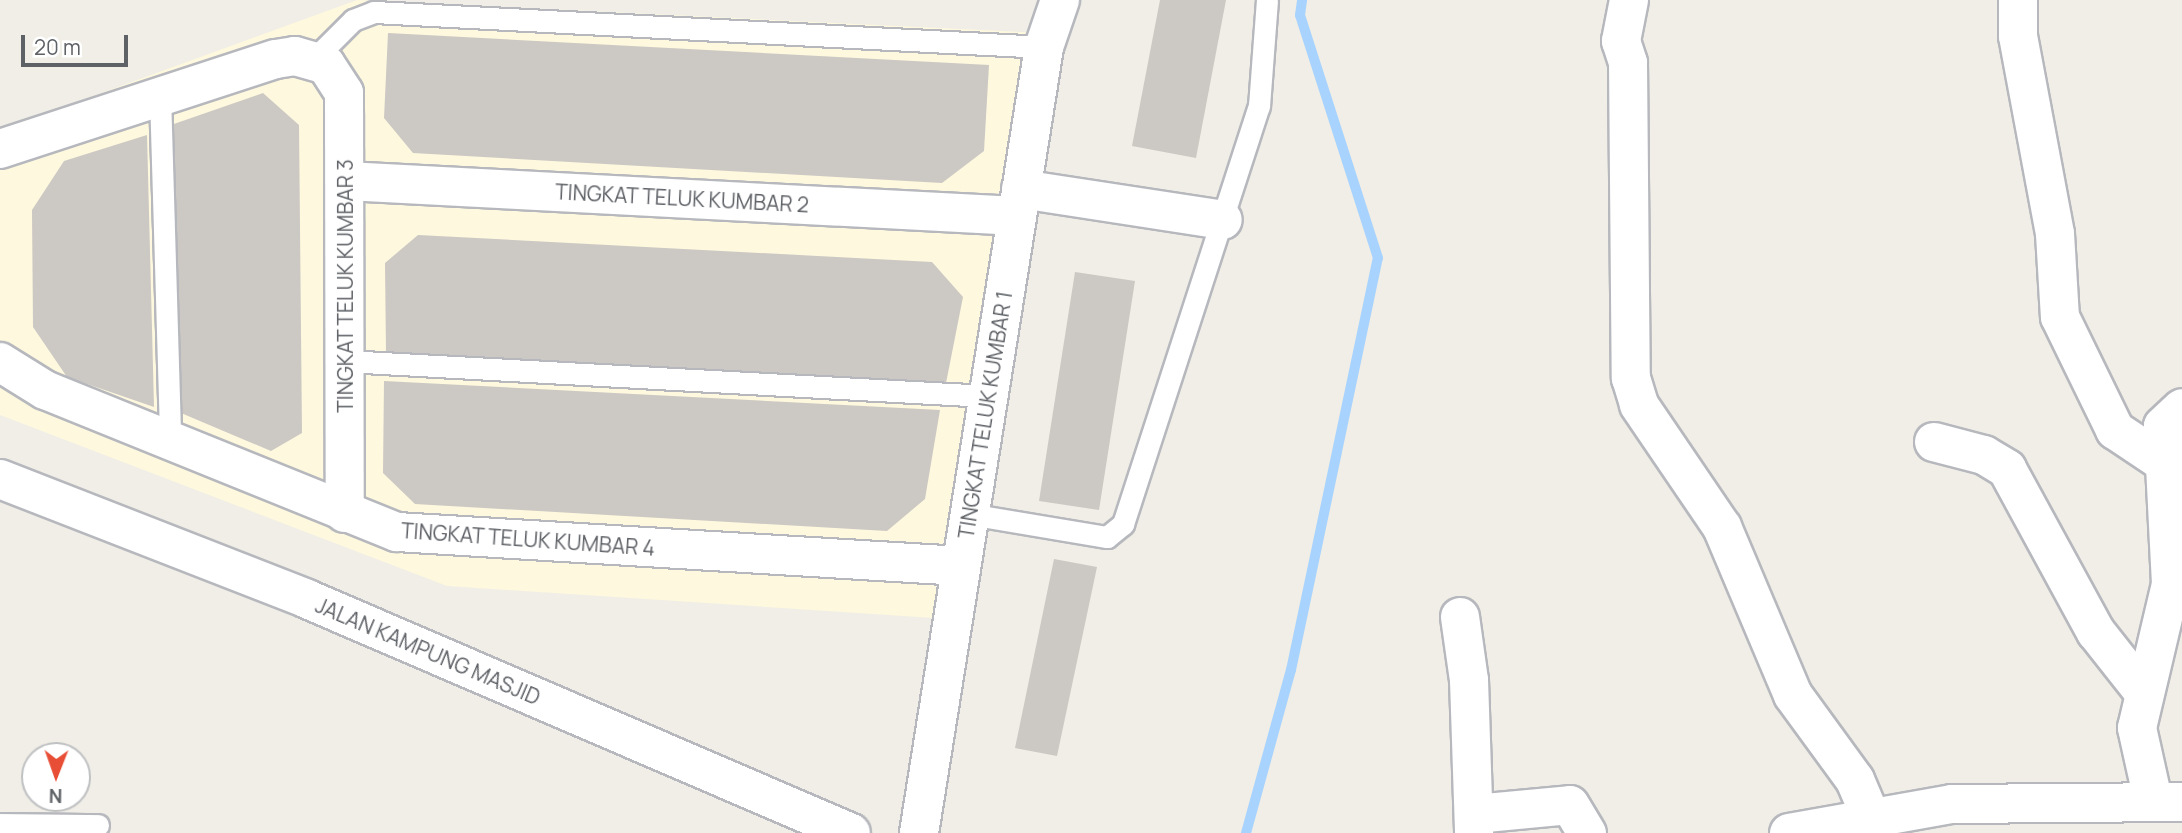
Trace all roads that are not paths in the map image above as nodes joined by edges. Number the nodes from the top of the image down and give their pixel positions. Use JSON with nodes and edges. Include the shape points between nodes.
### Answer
{"nodes":[{"id":1,"x":1060,"y":0,"type":"edge"},
{"id":2,"x":1267,"y":0,"type":"edge"},
{"id":3,"x":1629,"y":0,"type":"edge"},
{"id":4,"x":2018,"y":0,"type":"edge"},
{"id":5,"x":1044,"y":47,"type":"junction"},
{"id":6,"x":320,"y":62,"type":"junction"},
{"id":7,"x":160,"y":95,"type":"junction"},
{"id":8,"x":0,"y":149,"type":"edge"},
{"id":9,"x":346,"y":181,"type":"junction"},
{"id":10,"x":1019,"y":202,"type":"junction"},
{"id":11,"x":1223,"y":220,"type":"junction"},
{"id":12,"x":345,"y":361,"type":"junction"},
{"id":13,"x":1,"y":363,"type":"edge"},
{"id":14,"x":988,"y":396,"type":"junction"},
{"id":15,"x":2182,"y":408,"type":"edge"},
{"id":16,"x":170,"y":442,"type":"junction"},
{"id":17,"x":1934,"y":442,"type":"dead end"},
{"id":18,"x":2163,"y":462,"type":"junction"},
{"id":19,"x":0,"y":479,"type":"edge"},
{"id":20,"x":345,"y":513,"type":"junction"},
{"id":21,"x":969,"y":514,"type":"junction"},
{"id":22,"x":961,"y":566,"type":"junction"},
{"id":23,"x":1460,"y":617,"type":"dead end"},
{"id":24,"x":2141,"y":689,"type":"junction"},
{"id":25,"x":2167,"y":801,"type":"edge"},
{"id":26,"x":1893,"y":820,"type":"edge"},
{"id":27,"x":1475,"y":823,"type":"edge"},
{"id":28,"x":0,"y":824,"type":"edge"},
{"id":29,"x":98,"y":825,"type":"dead end"},
{"id":30,"x":851,"y":833,"type":"edge"},
{"id":31,"x":919,"y":833,"type":"edge"},
{"id":32,"x":1587,"y":833,"type":"edge"},
{"id":33,"x":1789,"y":833,"type":"edge"}],
"edges":[{"from":1,"to":5,"type":"street","name":"TINGKAT TELUK KUMBAR 1"},
{"from":2,"to":11,"type":"lane","via":[[1259,106]]},
{"from":3,"to":26,"type":"street","via":[[1621,40],[1628,63],[1631,378],[1639,405],[1722,527],[1793,695],[1854,780]]},
{"from":4,"to":18,"type":"street","via":[[2018,36],[2055,234],[2060,317],[2115,430]]},
{"from":5,"to":6,"type":"lane","via":[[373,12],[353,20]]},
{"from":5,"to":10,"type":"street","name":"TINGKAT TELUK KUMBAR 1"},
{"from":6,"to":7,"type":"street","via":[[275,59]]},
{"from":6,"to":9,"type":"street","name":"TINGKAT TELUK KUMBAR 3","via":[[344,93]]},
{"from":7,"to":8,"type":"street"},
{"from":7,"to":16,"type":"lane"},
{"from":9,"to":10,"type":"street","name":"TINGKAT TELUK KUMBAR 2"},
{"from":9,"to":12,"type":"street","name":"TINGKAT TELUK KUMBAR 3"},
{"from":10,"to":11,"type":"street","name":"TINGKAT TELUK KUMBAR 2"},
{"from":10,"to":14,"type":"street","name":"TINGKAT TELUK KUMBAR 1"},
{"from":11,"to":21,"type":"lane","via":[[1117,532],[1107,537]]},
{"from":12,"to":14,"type":"lane"},
{"from":12,"to":20,"type":"street","name":"TINGKAT TELUK KUMBAR 3"},
{"from":13,"to":16,"type":"street","name":"TINGKAT TELUK KUMBAR 4","via":[[16,377]]},
{"from":14,"to":21,"type":"street","name":"TINGKAT TELUK KUMBAR 1"},
{"from":15,"to":18,"type":"street","via":[[2164,426]]},
{"from":16,"to":20,"type":"street","name":"TINGKAT TELUK KUMBAR 4"},
{"from":17,"to":24,"type":"street","via":[[1984,455],[2007,470],[2095,632]]},
{"from":18,"to":24,"type":"street","via":[[2172,524],[2171,583]]},
{"from":19,"to":30,"type":"street","name":"JALAN KAMPUNG MASJID","via":[[307,599]]},
{"from":20,"to":22,"type":"street","name":"TINGKAT TELUK KUMBAR 4","via":[[397,532]]},
{"from":21,"to":22,"type":"street","name":"TINGKAT TELUK KUMBAR 1"},
{"from":22,"to":31,"type":"street","name":"TINGKAT TELUK KUMBAR 1"},
{"from":23,"to":27,"type":"street","via":[[1469,680]]},
{"from":24,"to":25,"type":"street","via":[[2137,728]]},
{"from":25,"to":26,"type":"street","via":[[2016,800]]},
{"from":26,"to":33,"type":"street"},
{"from":27,"to":32,"type":"street","via":[[1570,805]]},
{"from":28,"to":29,"type":"lane"}]}
